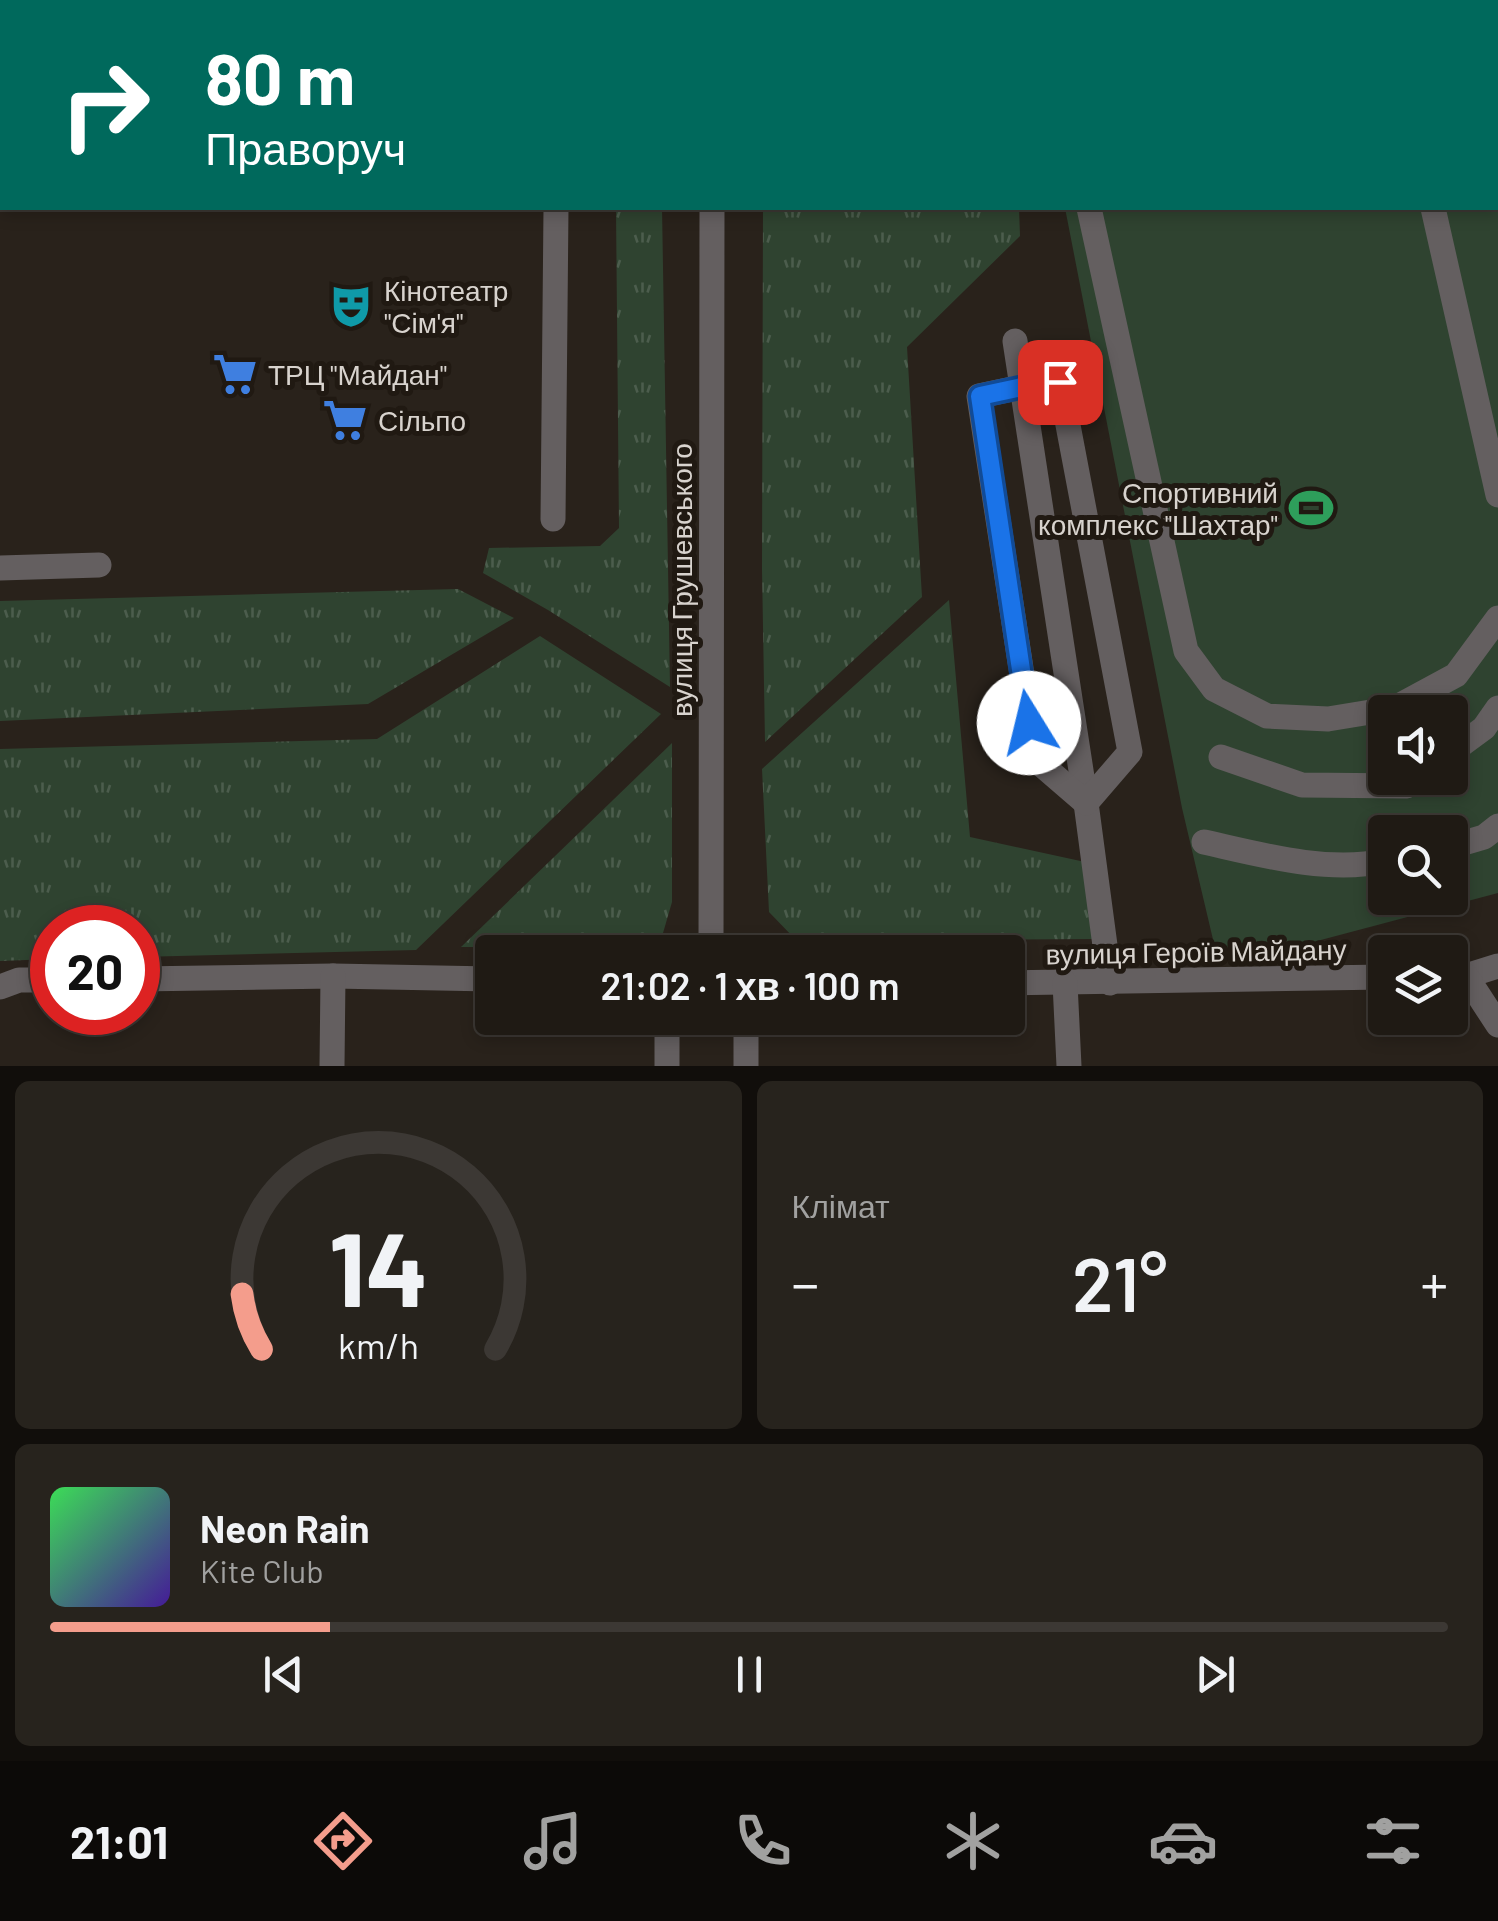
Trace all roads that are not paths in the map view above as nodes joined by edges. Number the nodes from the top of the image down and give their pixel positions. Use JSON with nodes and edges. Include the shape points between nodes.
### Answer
{"nodes":[{"id":1,"x":556,"y":210,"type":"edge"},
{"id":2,"x":712,"y":210,"type":"edge"},
{"id":3,"x":1089,"y":210,"type":"edge"},
{"id":4,"x":1433,"y":210,"type":"edge"},
{"id":5,"x":1015,"y":341,"type":"dead end"},
{"id":6,"x":1022,"y":387,"type":"junction"},
{"id":7,"x":1498,"y":495,"type":"edge"},
{"id":8,"x":553,"y":519,"type":"dead end"},
{"id":9,"x":99,"y":565,"type":"dead end"},
{"id":10,"x":0,"y":568,"type":"edge"},
{"id":11,"x":1498,"y":618,"type":"edge"},
{"id":12,"x":1498,"y":708,"type":"edge"},
{"id":13,"x":1468,"y":740,"type":"edge"},
{"id":14,"x":1222,"y":757,"type":"dead end"},
{"id":15,"x":1368,"y":786,"type":"edge"},
{"id":16,"x":1086,"y":802,"type":"junction"},
{"id":17,"x":1498,"y":826,"type":"edge"},
{"id":18,"x":1468,"y":841,"type":"edge"},
{"id":19,"x":1204,"y":842,"type":"dead end"},
{"id":20,"x":1368,"y":864,"type":"edge"},
{"id":21,"x":711,"y":935,"type":"edge"},
{"id":22,"x":1498,"y":966,"type":"edge"},
{"id":23,"x":1468,"y":974,"type":"edge"},
{"id":24,"x":333,"y":976,"type":"junction"},
{"id":25,"x":160,"y":978,"type":"edge"},
{"id":26,"x":1368,"y":978,"type":"edge"},
{"id":27,"x":475,"y":979,"type":"edge"},
{"id":28,"x":30,"y":980,"type":"edge"},
{"id":29,"x":1025,"y":983,"type":"edge"},
{"id":30,"x":1064,"y":983,"type":"junction"},
{"id":31,"x":1110,"y":983,"type":"junction"},
{"id":32,"x":0,"y":987,"type":"edge"},
{"id":33,"x":1468,"y":988,"type":"edge"},
{"id":34,"x":1498,"y":1025,"type":"edge"},
{"id":35,"x":667,"y":1035,"type":"edge"},
{"id":36,"x":746,"y":1035,"type":"edge"},
{"id":37,"x":332,"y":1066,"type":"edge"},
{"id":38,"x":668,"y":1066,"type":"edge"},
{"id":39,"x":746,"y":1066,"type":"edge"},
{"id":40,"x":1069,"y":1066,"type":"edge"}],
"edges":[{"from":1,"to":8,"type":"street"},
{"from":2,"to":21,"type":"street","name":"вулиця Грушевського"},
{"from":3,"to":11,"type":"street","via":[[1186,651],[1214,689],[1267,716],[1328,719],[1395,708],[1456,674]]},
{"from":4,"to":7,"type":"street"},
{"from":5,"to":6,"type":"street"},
{"from":6,"to":16,"type":"street"},
{"from":6,"to":16,"type":"street","via":[[980,396],[1035,760]]},
{"from":6,"to":16,"type":"street","via":[[1060,382],[1130,752]]},
{"from":9,"to":10,"type":"street"},
{"from":12,"to":13,"type":"street"},
{"from":14,"to":15,"type":"street","via":[[1302,785]]},
{"from":16,"to":31,"type":"street"},
{"from":17,"to":18,"type":"street"},
{"from":19,"to":20,"type":"street","via":[[1272,857]]},
{"from":22,"to":23,"type":"street"},
{"from":24,"to":25,"type":"street"},
{"from":24,"to":27,"type":"street"},
{"from":24,"to":37,"type":"street"},
{"from":26,"to":31,"type":"street","name":"вулиця Героїв Майдану"},
{"from":28,"to":32,"type":"street"},
{"from":29,"to":30,"type":"street","name":"вулиця Героїв Майдану"},
{"from":30,"to":31,"type":"street","name":"вулиця Героїв Майдану"},
{"from":30,"to":40,"type":"street"},
{"from":33,"to":34,"type":"street"},
{"from":35,"to":38,"type":"street"},
{"from":36,"to":39,"type":"street"}]}
